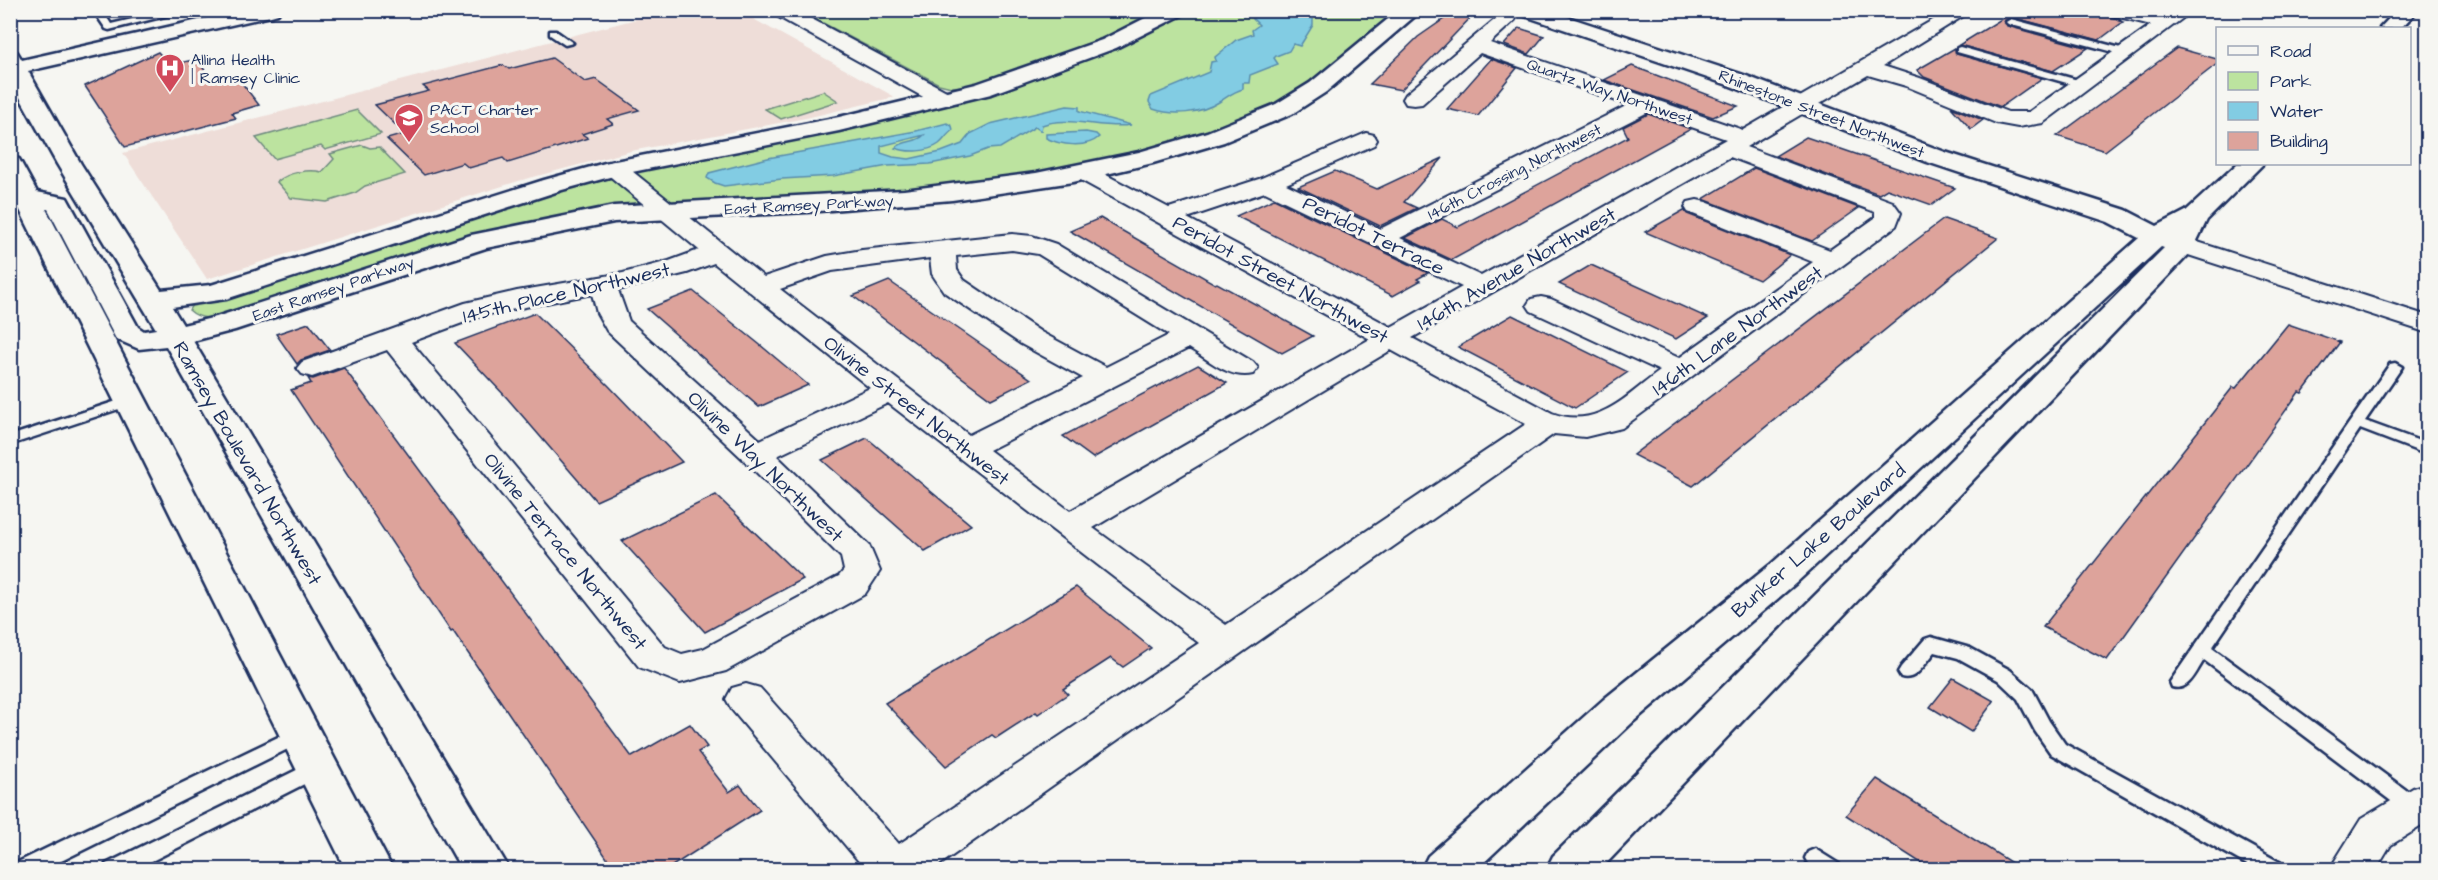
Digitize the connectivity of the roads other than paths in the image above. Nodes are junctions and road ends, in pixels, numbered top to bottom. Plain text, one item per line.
1 (98, 10) edge
2 (185, 10) edge
3 (271, 10) edge
4 (780, 10) edge
5 (1177, 10) edge
6 (1413, 10) edge
7 (1964, 10) edge
8 (2114, 10) edge
9 (2409, 10) edge
10 (1516, 15) edge
11 (2011, 22) dead end
12 (2391, 27) edge
13 (553, 33) dead end
14 (568, 43) dead end
15 (1476, 45) junction
16 (1960, 50) dead end
17 (2125, 52) junction
18 (12, 65) edge
19 (1865, 67) junction
20 (2081, 84) junction
21 (944, 99) junction
22 (1414, 99) dead end
23 (1647, 104) junction
24 (1800, 105) junction
25 (1366, 140) dead end
26 (1736, 143) junction
27 (10, 164) edge
28 (2250, 165) edge
29 (614, 168) junction
30 (1085, 173) junction
31 (1267, 184) junction
32 (28, 198) junction
33 (1696, 207) dead end
34 (667, 212) junction
35 (1889, 213) joint
36 (1167, 217) junction
37 (2180, 231) junction
38 (1381, 238) junction
39 (944, 251) junction
40 (718, 252) junction
41 (1833, 261) junction
42 (603, 284) junction
43 (761, 287) junction
44 (1482, 287) junction
45 (151, 299) junction
46 (1541, 305) dead end
47 (2427, 309) edge
48 (2427, 325) edge
49 (176, 336) junction
50 (1190, 336) junction
51 (393, 339) junction
52 (1390, 339) junction
53 (2395, 367) dead end
54 (312, 368) dead end
55 (1243, 368) dead end
56 (1681, 370) junction
57 (1107, 379) junction
58 (890, 390) junction
59 (132, 400) junction
60 (2357, 423) junction
61 (1562, 426) junction
62 (10, 441) edge
63 (967, 449) junction
64 (2427, 450) edge
65 (756, 454) junction
66 (1068, 527) junction
67 (777, 627) joint
68 (1226, 644) junction
69 (2201, 649) junction
70 (1907, 672) dead end
71 (2179, 682) dead end
72 (746, 699) dead end
73 (301, 734) junction
74 (317, 768) junction
75 (2421, 803) edge
76 (21, 870) edge
77 (113, 870) edge
78 (370, 870) edge
79 (487, 870) edge
80 (895, 870) edge
81 (1444, 870) edge
82 (1569, 870) edge
83 (2276, 870) edge
84 (2351, 870) edge

1 - 2 lane
3 - 18 street
4 - 21 street
5 - 21 street, East Ramsey Parkway
6 - 30 street, East Ramsey Parkway
7 - 19 street, 146th Avenue Northwest
8 - 17 street
9 - 12 street
10 - 15 street
10 - 24 street, Rhinestone Street Northwest
11 - 17 lane
13 - 14 lane
15 - 22 street
15 - 23 street, Quartz Way Northwest
16 - 20 lane
17 - 20 street
18 - 45 street, Ramsey Boulevard Northwest
19 - 20 street
19 - 24 street, 146th Avenue Northwest
21 - 29 street, East Ramsey Parkway
23 - 26 street, Quartz Way Northwest
23 - 38 street, 146th Crossing Northwest
24 - 26 street, 146th Avenue Northwest
24 - 37 street, Rhinestone Street Northwest
25 - 31 street
26 - 35 street, Quartz Way Northwest
26 - 44 street, 146th Avenue Northwest
27 - 32 street
28 - 37 street, Bunker Lake Boulevard
29 - 34 street, Olivine Street Northwest
29 - 45 street, East Ramsey Parkway
30 - 34 street, East Ramsey Parkway
30 - 36 street, Peridot Street Northwest
31 - 36 street
31 - 38 street, Peridot Terrace
32 - 49 street, East Ramsey Parkway
32 - 59 street
33 - 41 street
34 - 40 street, Olivine Street Northwest
34 - 49 street, East Ramsey Parkway
35 - 41 street, 146th Lane Northwest
36 - 52 street, Peridot Street Northwest
37 - 47 street, Rhinestone Street Northwest
37 - 48 street, Rhinestone Street Northwest
37 - 81 street, Bunker Lake Boulevard
37 - 82 street, Bunker Lake Boulevard
38 - 44 street, Peridot Terrace
39 - 43 street
39 - 50 street
39 - 57 street
40 - 42 street, 145th Place Northwest
40 - 43 street, Olivine Street Northwest
41 - 56 street, 146th Lane Northwest
42 - 51 street, 145th Place Northwest
42 - 65 street, Olivine Way Northwest
43 - 58 street, Olivine Street Northwest
44 - 52 street, 146th Avenue Northwest
45 - 49 street, Ramsey Boulevard Northwest
46 - 56 street
49 - 79 street, Ramsey Boulevard Northwest
50 - 55 street
50 - 57 street
51 - 54 street, 145th Place Northwest
51 - 67 street, Olivine Terrace Northwest
52 - 61 street, Peridot Street Northwest
52 - 66 street, 146th Avenue Northwest
53 - 60 lane
56 - 61 street, 146th Lane Northwest
57 - 63 street
58 - 63 street, Olivine Street Northwest
58 - 65 street
59 - 62 lane
59 - 73 street
60 - 64 lane
60 - 69 lane
61 - 68 street
63 - 66 street, Olivine Street Northwest
65 - 67 street, Olivine Way Northwest
66 - 68 street, Olivine Street Northwest
68 - 80 street
69 - 71 lane
69 - 75 lane
70 - 83 lane
72 - 80 street
73 - 74 street
73 - 76 lane
74 - 77 lane
74 - 78 street
75 - 84 street

